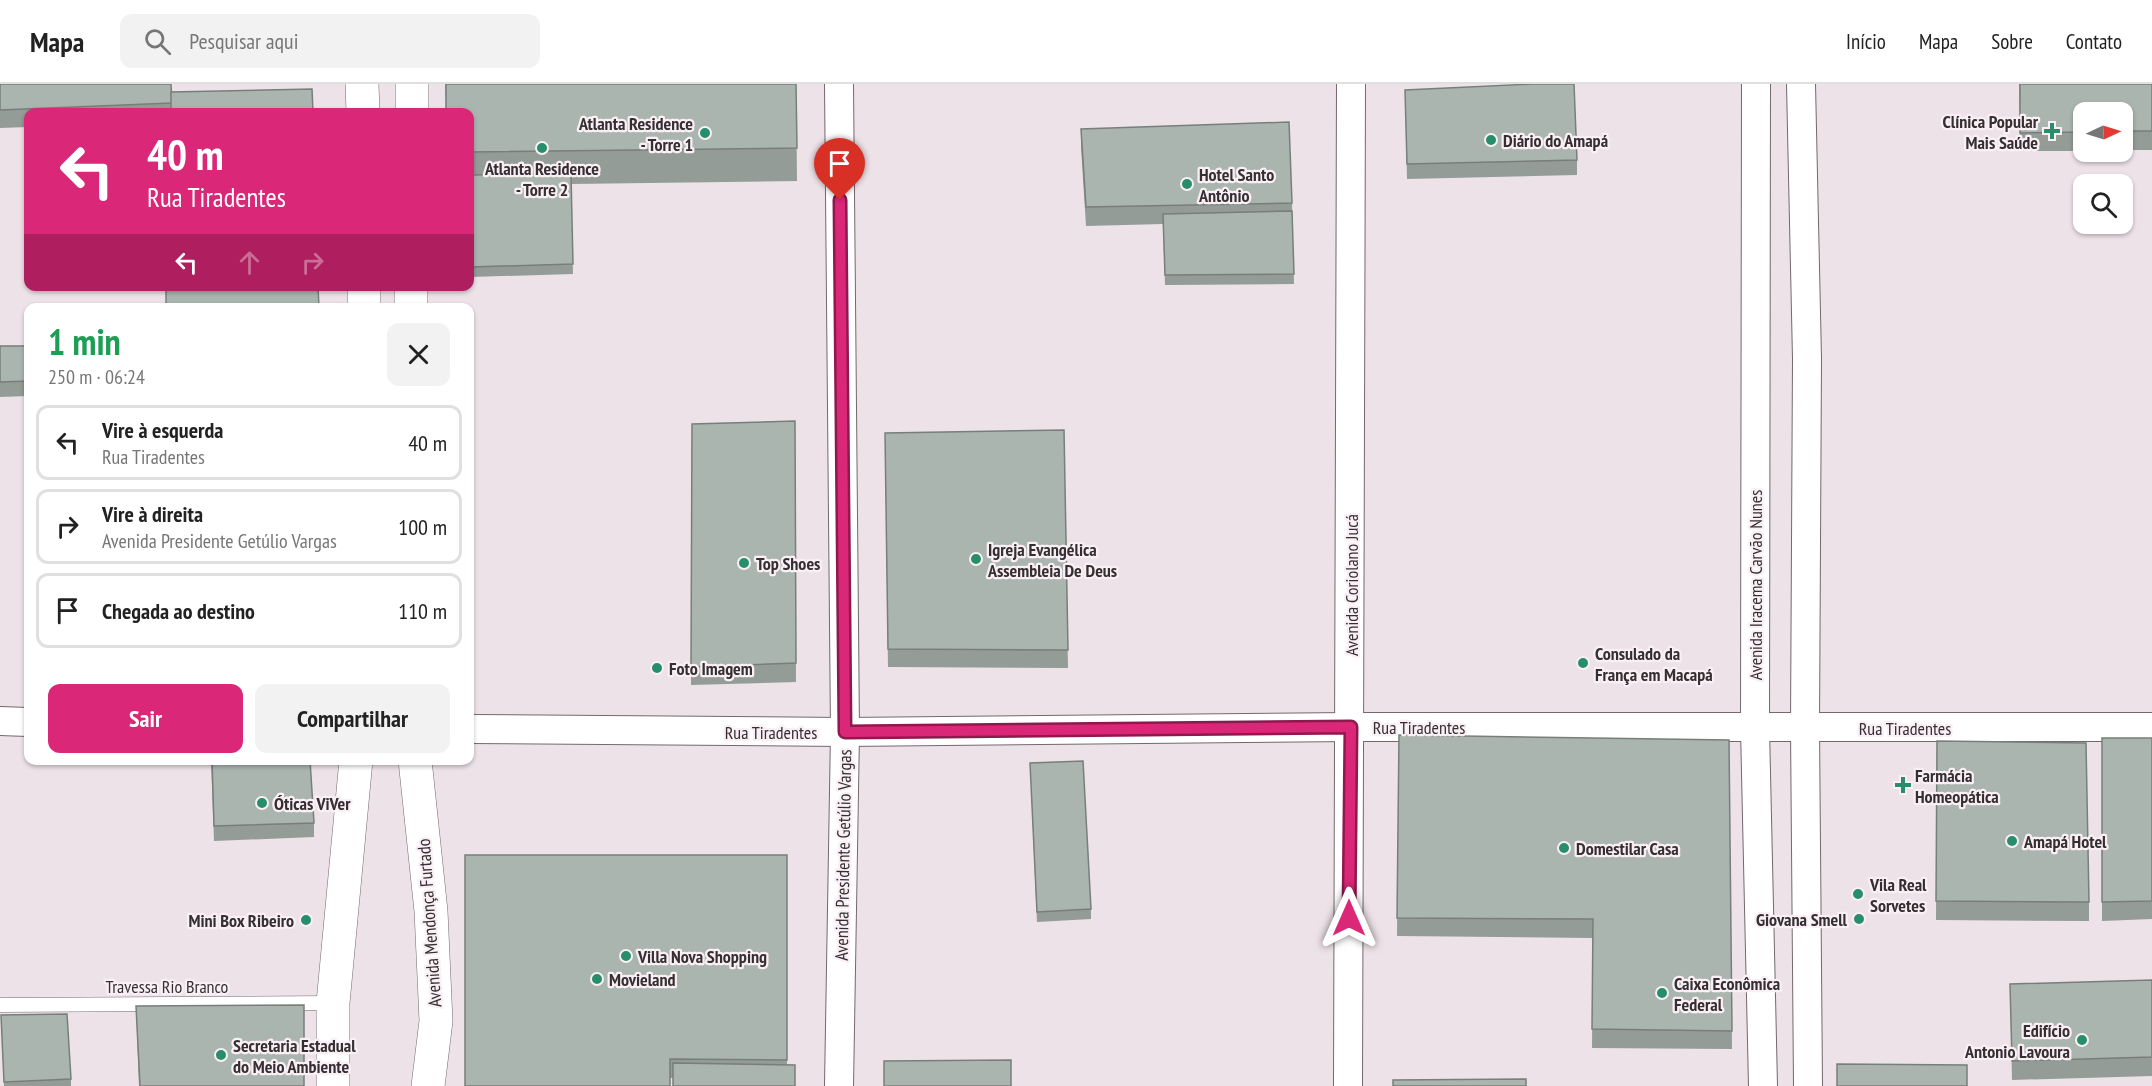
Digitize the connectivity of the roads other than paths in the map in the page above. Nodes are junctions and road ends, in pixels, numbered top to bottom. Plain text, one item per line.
1 (362, 84) edge
2 (412, 84) edge
3 (839, 84) edge
4 (1351, 84) edge
5 (1756, 84) edge
6 (1801, 84) edge
7 (363, 108) edge
8 (412, 108) edge
9 (0, 721) edge
10 (24, 722) edge
11 (1351, 727) junction
12 (2152, 727) edge
13 (1755, 728) junction
14 (1805, 728) junction
15 (474, 729) edge
16 (845, 732) junction
17 (355, 765) edge
18 (416, 765) edge
19 (333, 1003) junction
20 (0, 1005) edge
21 (333, 1086) edge
22 (428, 1086) edge
23 (839, 1086) edge
24 (1348, 1086) edge
25 (1763, 1086) edge
26 (1808, 1086) edge

1 - 7 street
2 - 8 street
3 - 16 street, Avenida Presidente Getúlio Vargas
4 - 11 street, Avenida Coriolano Jucá
5 - 13 street, Avenida Iracema Carvão Nunes
6 - 14 street
9 - 10 street
11 - 13 street, Rua Tiradentes
11 - 16 street, Rua Tiradentes
11 - 24 street, Avenida Coriolano Jucá
12 - 14 street, Rua Tiradentes
13 - 14 street, Rua Tiradentes
13 - 25 street, Avenida Iracema Carvão Nunes
14 - 26 street
15 - 16 street, Rua Tiradentes
16 - 23 street, Avenida Presidente Getúlio Vargas
17 - 19 street
18 - 22 street, Avenida Mendonça Furtado
19 - 20 lane, Travessa Rio Branco
19 - 21 street

